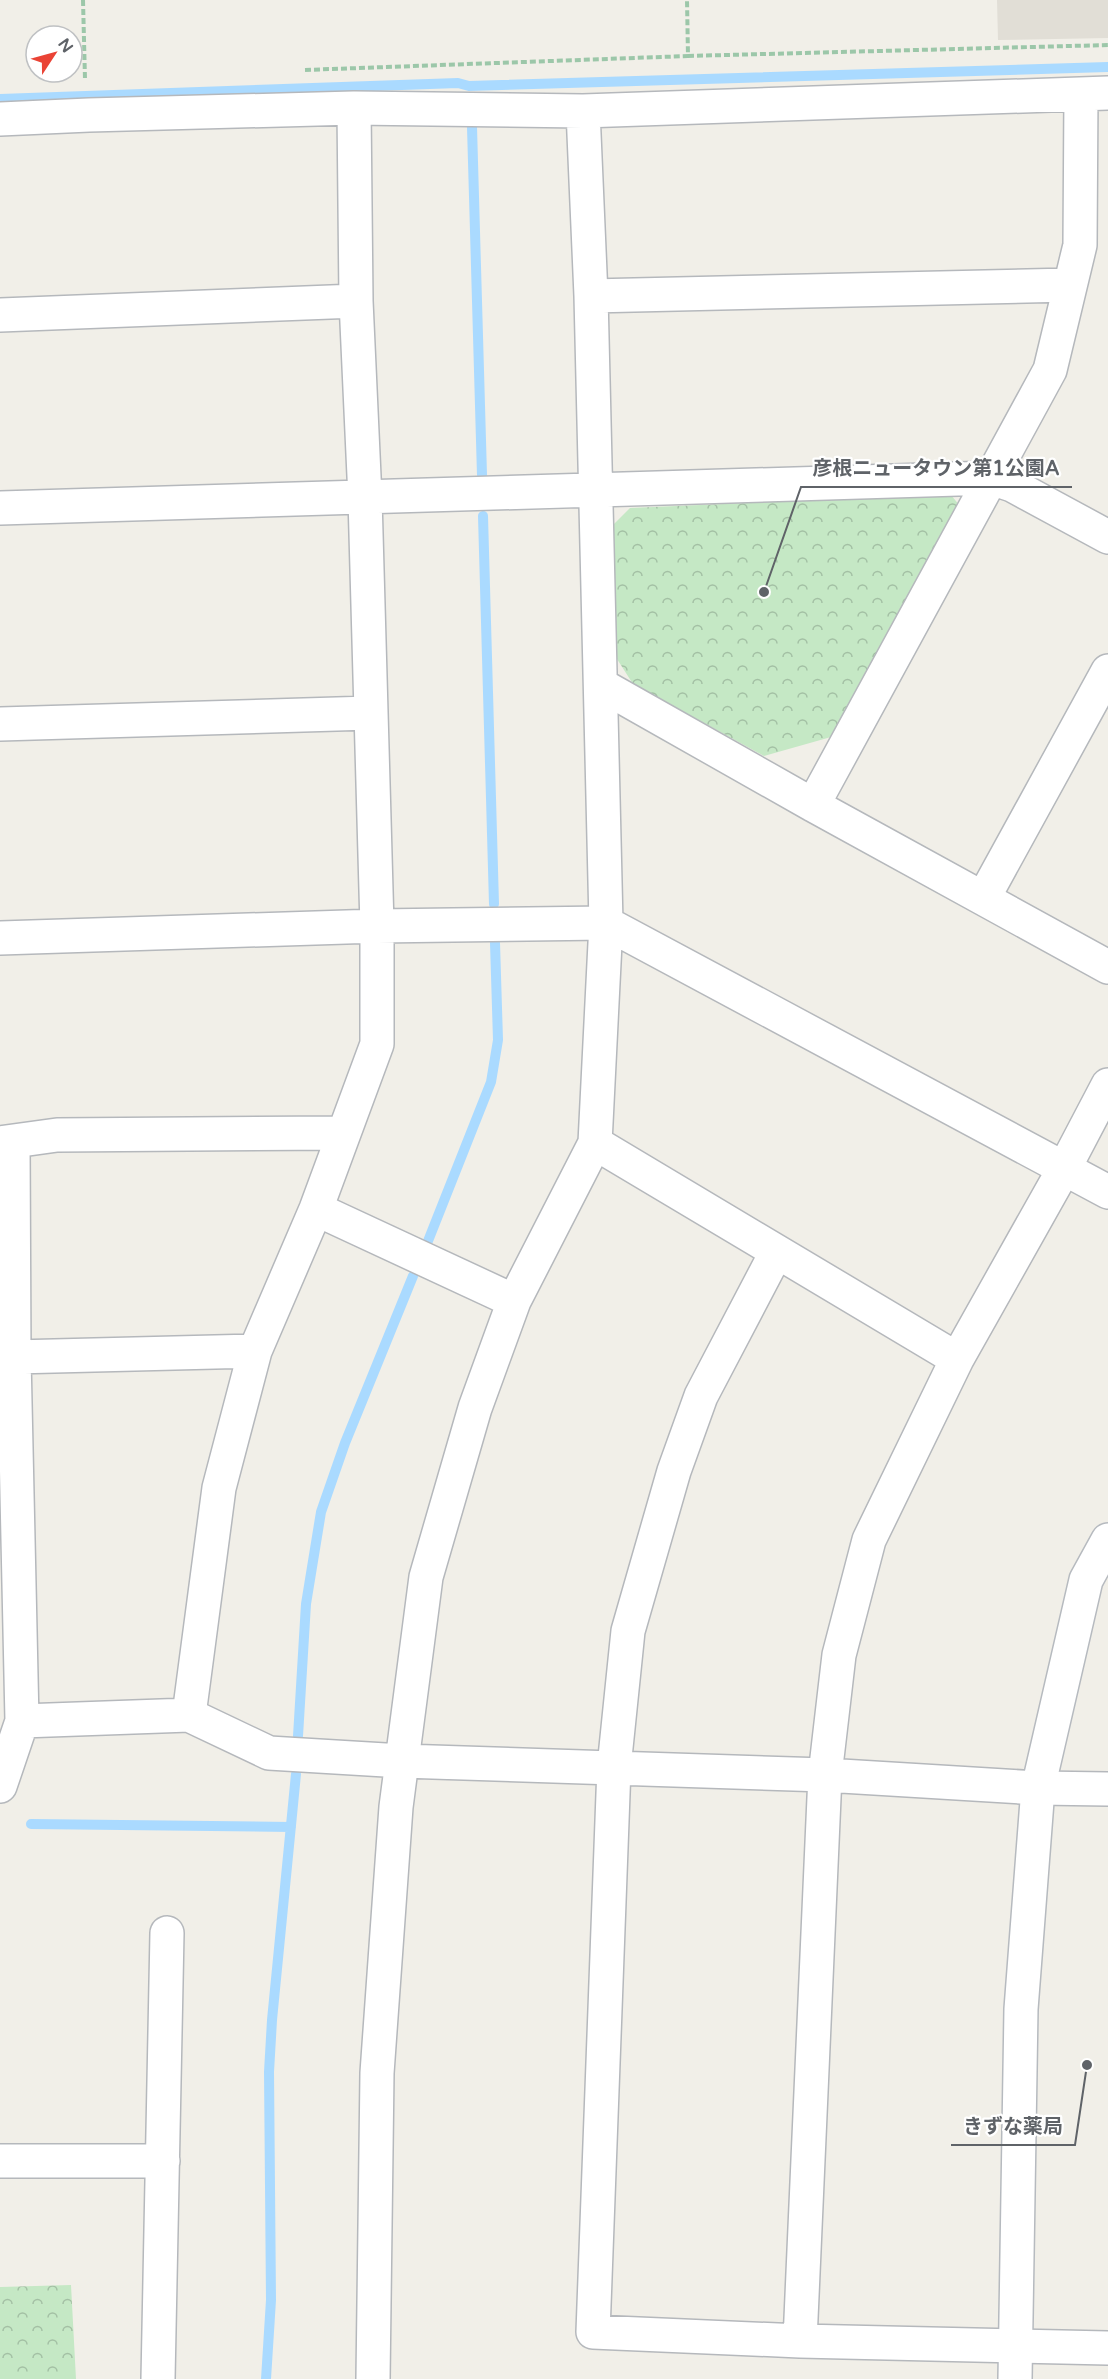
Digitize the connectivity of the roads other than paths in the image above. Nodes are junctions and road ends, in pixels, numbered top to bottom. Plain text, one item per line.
1 (1094, 93) edge
2 (354, 108) junction
3 (583, 111) junction
4 (0, 119) edge
5 (1070, 285) junction
6 (591, 296) junction
7 (356, 301) junction
8 (0, 315) edge
9 (991, 478) junction
10 (595, 492) junction
11 (365, 498) junction
12 (0, 508) edge
13 (1108, 537) edge
14 (1108, 672) edge
15 (601, 685) junction
16 (370, 714) junction
17 (0, 724) edge
18 (813, 805) junction
19 (984, 897) junction
20 (606, 923) junction
21 (377, 926) junction
22 (0, 938) edge
23 (1108, 967) edge
24 (1108, 1085) edge
25 (343, 1133) junction
26 (7, 1143) edge
27 (595, 1143) junction
28 (1065, 1167) junction
29 (1108, 1192) edge
30 (316, 1209) junction
31 (776, 1253) junction
32 (514, 1301) junction
33 (255, 1351) junction
34 (14, 1357) junction
35 (957, 1359) junction
36 (1108, 1540) edge
37 (189, 1715) junction
38 (22, 1721) junction
39 (402, 1761) junction
40 (614, 1767) junction
41 (825, 1774) junction
42 (0, 1786) edge
43 (1038, 1788) junction
44 (1108, 1789) edge
45 (167, 1933) dead end
46 (0, 2161) edge
47 (164, 2161) junction
48 (800, 2341) junction
49 (1017, 2345) junction
50 (1108, 2348) edge
51 (158, 2379) edge
52 (373, 2379) edge
53 (1015, 2379) edge

1 - 3 street
1 - 5 street
2 - 3 street
2 - 4 street
2 - 7 street
3 - 6 street
5 - 6 street
5 - 9 street
6 - 10 street
7 - 8 street
7 - 11 street
9 - 10 street
9 - 13 street
9 - 18 street
10 - 11 street
10 - 15 street
11 - 12 street
11 - 16 street
14 - 19 street
15 - 18 street
15 - 20 street
16 - 17 street
16 - 21 street
18 - 19 street
19 - 23 street
20 - 21 street
20 - 27 street
20 - 28 street
21 - 22 street
21 - 25 street
24 - 28 street
25 - 26 street
25 - 30 street
26 - 34 street
27 - 31 street
27 - 32 street
28 - 29 street
28 - 35 street
30 - 32 street
30 - 33 street
31 - 35 street
31 - 40 street
32 - 39 street
33 - 34 street
33 - 37 street
34 - 38 street
35 - 41 street
36 - 43 street
37 - 38 street
37 - 39 street
38 - 42 street
39 - 40 street
39 - 52 street
40 - 41 street
40 - 48 street
41 - 43 street
41 - 48 street
43 - 44 street
43 - 49 street
45 - 47 street
46 - 47 street
47 - 51 street
48 - 49 street
49 - 50 street
49 - 53 street

